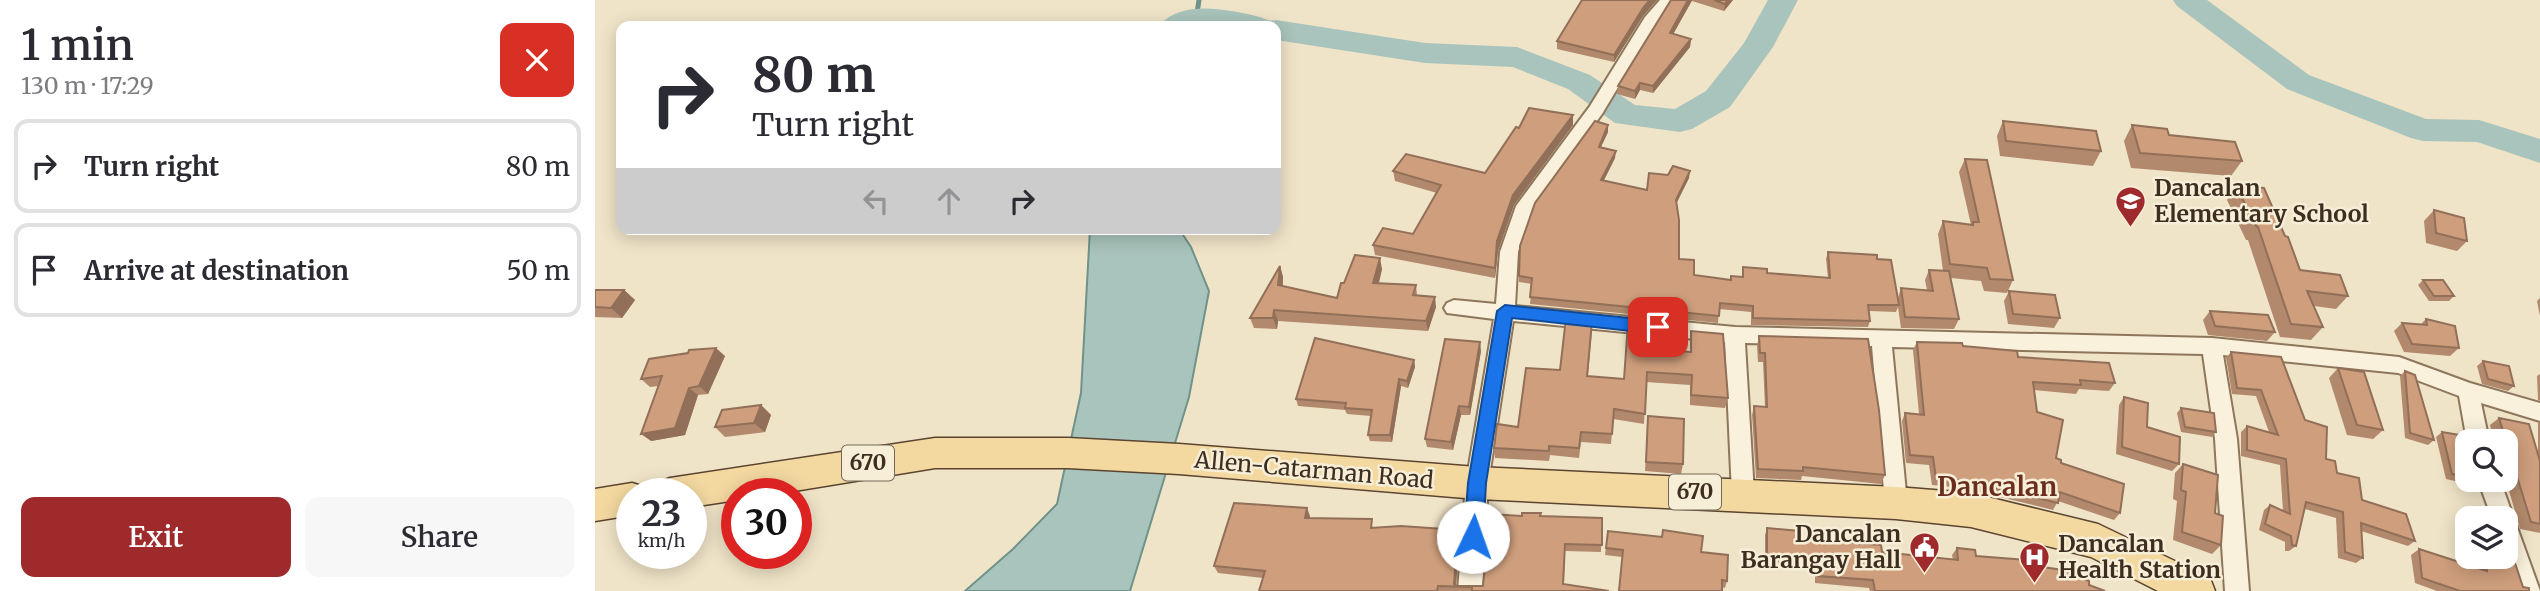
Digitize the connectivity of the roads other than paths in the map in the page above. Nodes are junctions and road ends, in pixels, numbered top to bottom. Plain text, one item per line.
1 (1668, 0) edge
2 (1454, 308) dead end
3 (1505, 311) junction
4 (1735, 335) junction
5 (1881, 339) junction
6 (2212, 346) junction
7 (2468, 391) junction
8 (2540, 412) edge
9 (2476, 429) edge
10 (1477, 483) junction
11 (707, 488) edge
12 (1743, 494) junction
13 (616, 502) edge
14 (1896, 503) junction
15 (595, 505) edge
16 (2518, 560) edge
17 (1470, 591) edge
18 (2196, 591) edge
19 (2237, 591) edge
20 (2529, 591) edge

1 - 3 street
2 - 3 street
3 - 4 street
3 - 10 street
4 - 5 street
4 - 12 street
5 - 6 street
5 - 14 street
6 - 7 street
6 - 19 street
7 - 8 street
7 - 9 street
10 - 11 main road, Allen-Catarman Road / 670
10 - 12 main road, Allen-Catarman Road / 670
10 - 17 street
12 - 14 main road, Allen-Catarman Road / 670
13 - 15 main road
14 - 18 main road, Allen-Catarman Road / 670
16 - 20 street

